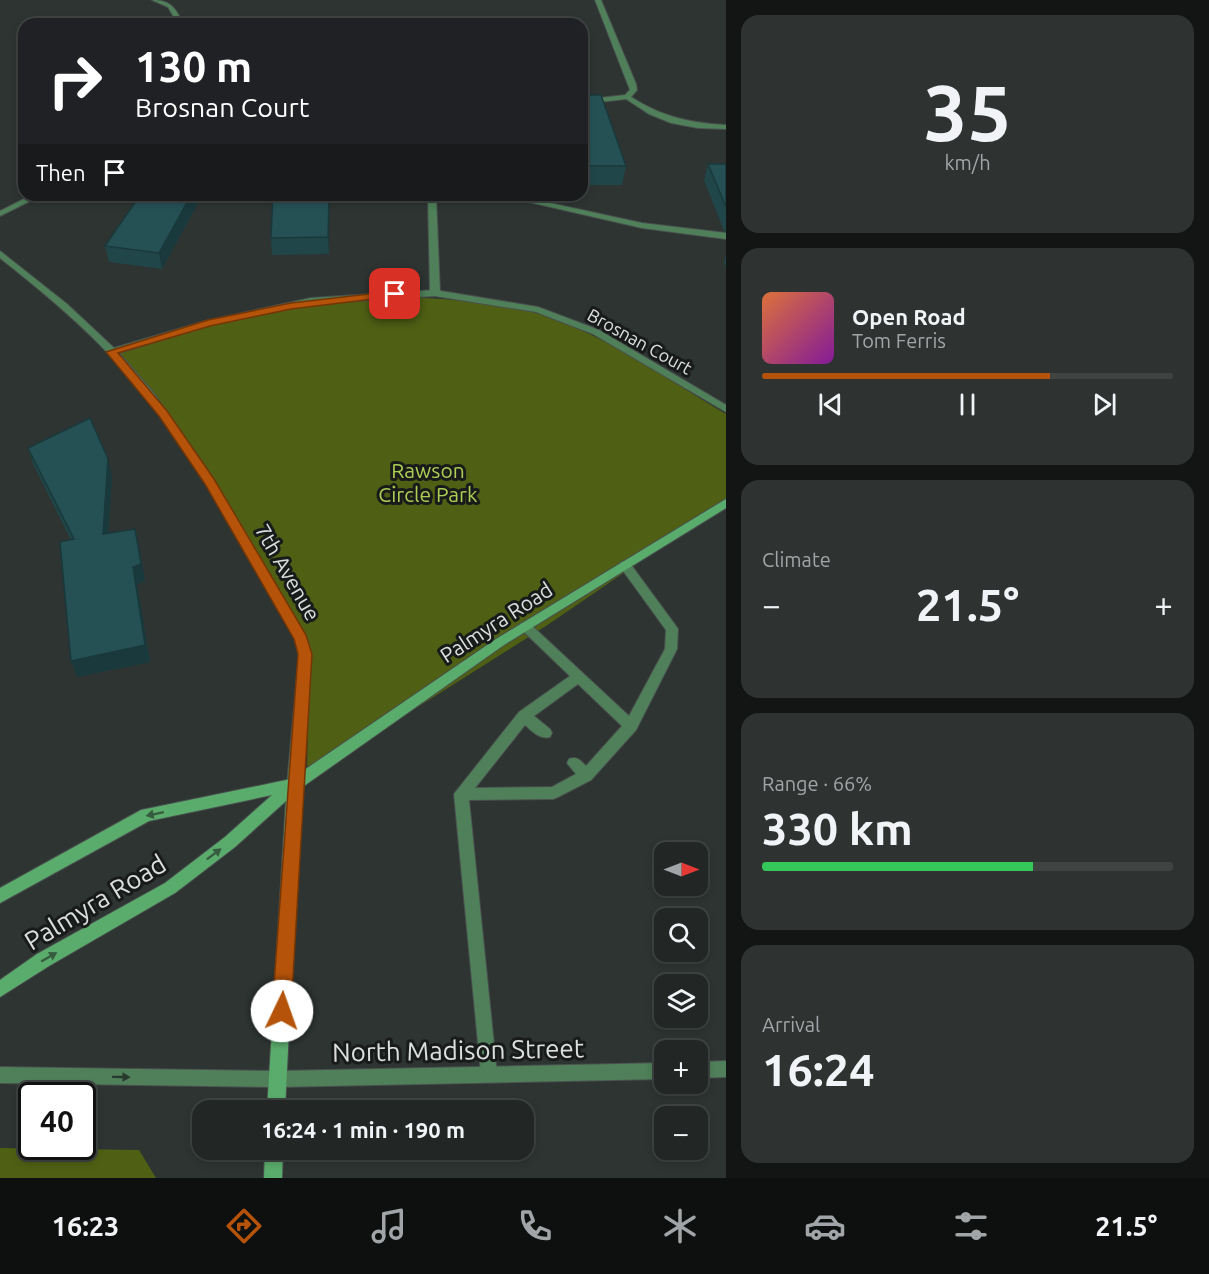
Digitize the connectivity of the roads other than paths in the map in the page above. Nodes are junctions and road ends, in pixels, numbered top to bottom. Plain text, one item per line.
1 (155, 0) edge
2 (598, 0) edge
3 (177, 18) edge
4 (627, 97) junction
5 (588, 101) edge
6 (726, 127) edge
7 (26, 201) edge
8 (432, 201) edge
9 (530, 201) edge
10 (0, 214) edge
11 (726, 236) edge
12 (0, 254) edge
13 (435, 293) junction
14 (111, 352) junction
15 (726, 409) edge
16 (726, 502) edge
17 (625, 565) junction
18 (525, 626) junction
19 (578, 678) junction
20 (524, 716) junction
21 (631, 726) junction
22 (545, 733) dead end
23 (574, 763) dead end
24 (586, 776) junction
25 (294, 785) junction
26 (461, 795) junction
27 (0, 896) edge
28 (0, 989) edge
29 (726, 1069) edge
30 (708, 1070) edge
31 (654, 1071) edge
32 (489, 1074) junction
33 (0, 1075) edge
34 (278, 1079) junction
35 (277, 1100) edge
36 (274, 1160) edge
37 (273, 1178) edge

1 - 3 street
2 - 4 street
4 - 5 street
4 - 6 street
7 - 10 street
8 - 13 street
9 - 11 street
12 - 14 street, 7th Avenue
13 - 14 street, Brosnan Court
13 - 15 street, Brosnan Court
14 - 25 street, 7th Avenue
16 - 17 main road, Palmyra Road
17 - 18 main road, Palmyra Road
17 - 21 street
18 - 19 street
18 - 25 main road, Palmyra Road
19 - 20 street
19 - 21 street
20 - 22 street
20 - 26 street
21 - 24 street
23 - 24 street
24 - 26 street
25 -> 27 main road, Palmyra Road
28 -> 25 main road, Palmyra Road
25 - 34 main road, 7th Avenue
26 - 32 street
29 - 30 street
31 - 32 street, North Madison Street
32 - 34 street, North Madison Street
33 -> 34 street, North Madison Street
34 - 35 main road, 7th Avenue
36 - 37 main road

